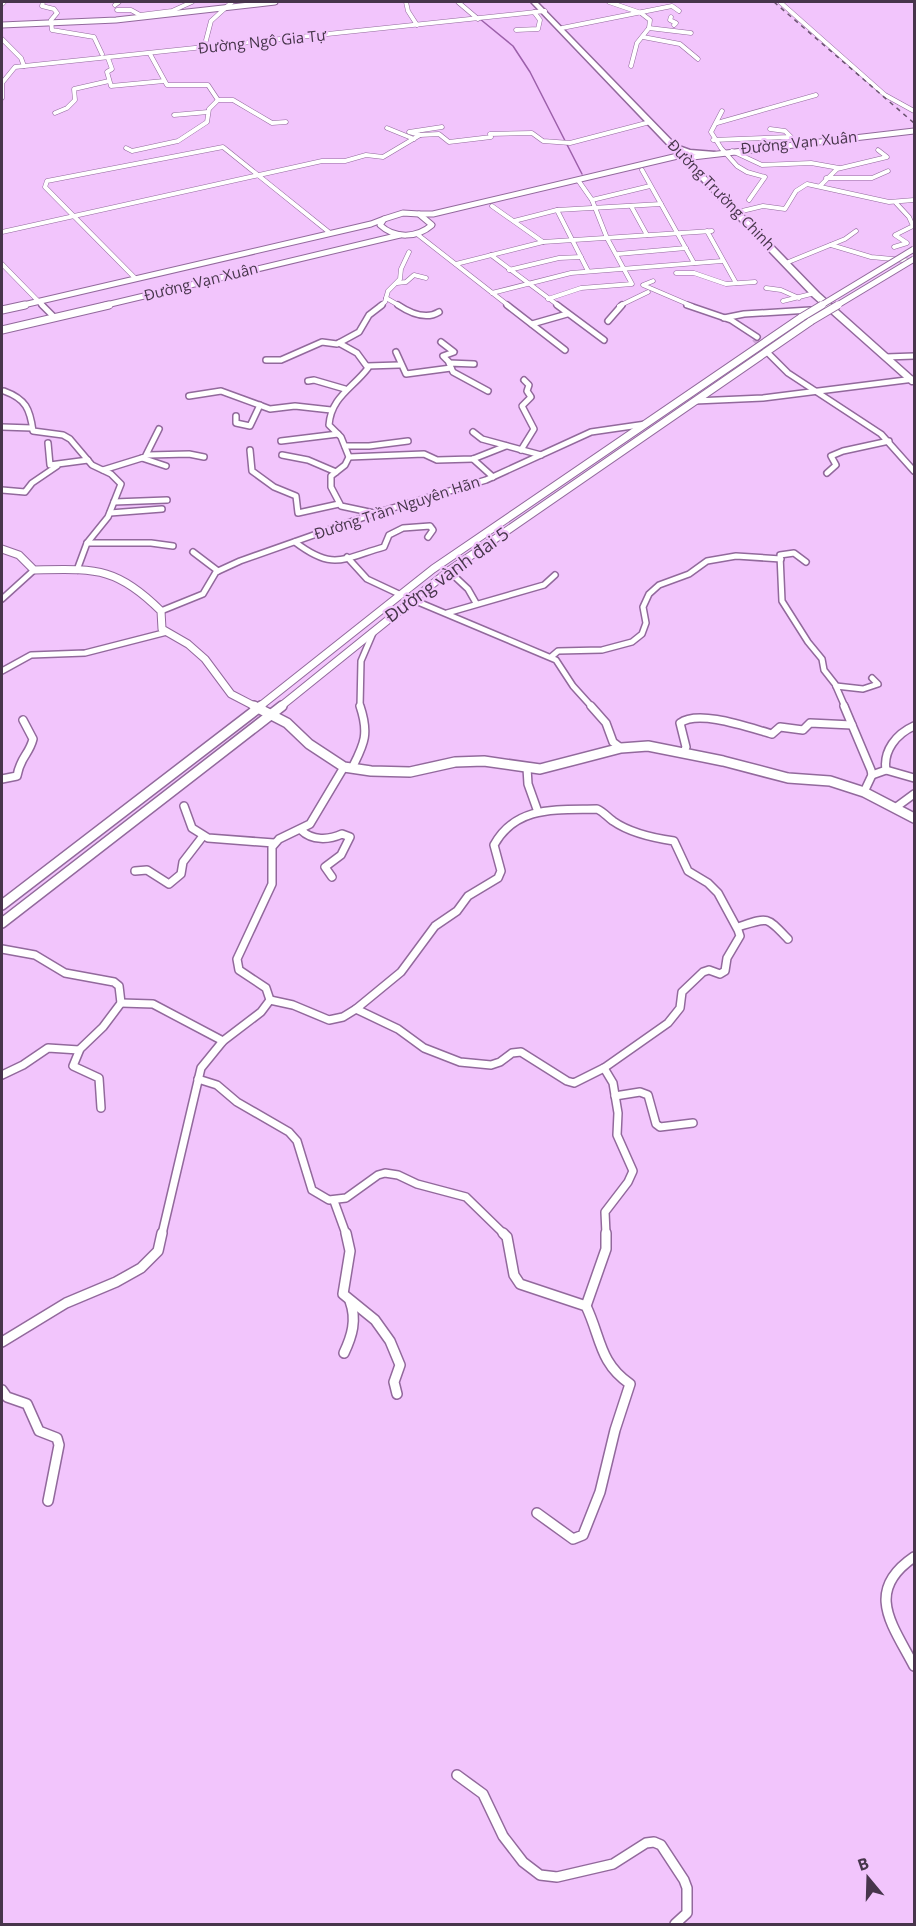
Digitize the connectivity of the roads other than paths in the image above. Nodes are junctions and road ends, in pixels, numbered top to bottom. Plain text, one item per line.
1 (43, 2) edge
2 (192, 2) edge
3 (232, 2) edge
4 (275, 2) edge
5 (406, 2) edge
6 (458, 2) edge
7 (534, 2) edge
8 (609, 2) edge
9 (780, 2) edge
10 (228, 7) junction
11 (117, 10) dead end
12 (545, 11) junction
13 (679, 11) dead end
14 (534, 12) junction
15 (170, 13) junction
16 (641, 13) junction
17 (138, 16) junction
18 (671, 17) dead end
19 (478, 19) junction
20 (52, 23) junction
21 (2, 25) edge
22 (417, 26) junction
23 (671, 27) junction
24 (561, 28) junction
25 (649, 28) junction
26 (516, 30) dead end
27 (691, 33) dead end
28 (642, 38) junction
29 (2, 39) edge
30 (204, 48) junction
31 (102, 54) dead end
32 (150, 54) junction
33 (108, 58) junction
34 (698, 59) dead end
35 (24, 66) junction
36 (631, 66) dead end
37 (109, 81) junction
38 (164, 81) junction
39 (816, 95) dead end
40 (2, 98) edge
41 (218, 100) junction
42 (722, 111) dead end
43 (915, 111) edge
44 (208, 112) junction
45 (55, 113) dead end
46 (174, 116) dead end
47 (286, 122) dead end
48 (650, 122) junction
49 (717, 123) junction
50 (442, 127) dead end
51 (387, 128) dead end
52 (770, 129) dead end
53 (915, 131) edge
54 (420, 135) junction
55 (414, 139) junction
56 (713, 140) junction
57 (669, 142) junction
58 (126, 148) dead end
59 (878, 150) dead end
60 (723, 151) junction
61 (731, 151) junction
62 (713, 153) junction
63 (684, 157) junction
64 (755, 162) junction
65 (737, 165) junction
66 (839, 168) junction
67 (642, 170) junction
68 (696, 170) junction
69 (888, 171) dead end
70 (261, 176) junction
71 (826, 178) junction
72 (580, 182) junction
73 (650, 186) junction
74 (820, 186) junction
75 (592, 200) junction
76 (749, 200) dead end
77 (915, 200) edge
78 (896, 203) junction
79 (661, 204) junction
80 (492, 206) junction
81 (631, 206) junction
82 (595, 208) junction
83 (557, 210) junction
84 (738, 212) junction
85 (419, 214) junction
86 (76, 216) junction
87 (912, 216) edge
88 (384, 219) junction
89 (514, 221) junction
90 (431, 222) junction
91 (856, 231) dead end
92 (2, 232) edge
93 (330, 233) junction
94 (677, 233) junction
95 (417, 234) junction
96 (400, 235) junction
97 (646, 235) junction
98 (607, 238) junction
99 (574, 240) junction
100 (543, 242) junction
101 (831, 245) junction
102 (894, 247) dead end
103 (686, 248) junction
104 (915, 249) edge
105 (409, 252) dead end
106 (618, 254) junction
107 (491, 255) junction
108 (581, 257) junction
109 (915, 260) edge
110 (722, 261) junction
111 (694, 263) junction
112 (786, 263) junction
113 (2, 264) edge
114 (456, 264) junction
115 (624, 269) junction
116 (509, 270) junction
117 (588, 271) junction
118 (676, 273) dead end
119 (135, 278) junction
120 (426, 278) dead end
121 (653, 281) dead end
122 (755, 282) dead end
123 (397, 283) junction
124 (736, 283) junction
125 (527, 284) junction
126 (766, 288) dead end
127 (640, 290) dead end
128 (648, 292) junction
129 (492, 293) junction
130 (815, 293) junction
131 (386, 298) junction
132 (799, 298) junction
133 (548, 299) junction
134 (38, 302) junction
135 (783, 302) dead end
136 (2, 310) edge
137 (810, 310) dead end
138 (439, 312) dead end
139 (567, 314) junction
140 (54, 317) junction
141 (724, 318) junction
142 (608, 321) dead end
143 (532, 324) junction
144 (2, 330) edge
145 (604, 340) dead end
146 (441, 342) dead end
147 (339, 343) junction
148 (565, 350) dead end
149 (396, 352) dead end
150 (770, 353) tunnel mouth
151 (915, 356) edge
152 (886, 357) junction
153 (266, 360) dead end
154 (474, 363) dead end
155 (399, 365) junction
156 (450, 365) junction
157 (367, 366) junction
158 (524, 380) dead end
159 (913, 380) edge
160 (308, 381) dead end
161 (345, 389) junction
162 (4, 391) dead end
163 (488, 391) dead end
164 (819, 391) junction
165 (189, 396) dead end
166 (695, 401) junction
167 (260, 405) junction
168 (331, 410) junction
169 (236, 416) dead end
170 (646, 424) junction
171 (2, 427) edge
172 (32, 428) junction
173 (159, 429) dead end
174 (473, 432) dead end
175 (338, 434) junction
176 (281, 441) dead end
177 (408, 441) dead end
178 (888, 441) junction
179 (48, 443) dead end
180 (345, 446) junction
181 (506, 446) junction
182 (250, 450) dead end
183 (521, 450) junction
184 (282, 455) dead end
185 (542, 455) junction
186 (145, 456) junction
187 (204, 457) dead end
188 (349, 457) junction
189 (473, 459) junction
190 (88, 460) junction
191 (915, 465) edge
192 (57, 466) junction
193 (166, 466) dead end
194 (103, 470) junction
195 (915, 471) edge
196 (336, 472) junction
197 (827, 472) dead end
198 (493, 477) junction
199 (2, 490) edge
200 (167, 500) dead end
201 (114, 502) junction
202 (339, 504) junction
203 (162, 509) dead end
204 (110, 513) junction
205 (376, 513) junction
206 (428, 537) dead end
207 (295, 542) junction
208 (87, 543) junction
209 (173, 546) dead end
210 (2, 549) edge
211 (193, 552) dead end
212 (347, 557) junction
213 (781, 559) junction
214 (806, 562) dead end
215 (34, 570) junction
216 (77, 570) junction
217 (218, 571) junction
218 (452, 574) dead end
219 (555, 575) dead end
220 (399, 594) junction
221 (2, 599) edge
222 (411, 600) junction
223 (476, 603) junction
224 (160, 611) junction
225 (447, 614) junction
226 (375, 628) junction
227 (167, 632) junction
228 (551, 657) junction
229 (2, 671) edge
230 (872, 678) dead end
231 (836, 686) junction
232 (257, 709) junction
233 (270, 715) junction
234 (23, 720) dead end
235 (852, 725) junction
236 (915, 726) edge
237 (621, 748) junction
238 (684, 752) junction
239 (348, 768) junction
240 (527, 768) junction
241 (886, 770) junction
242 (872, 775) junction
243 (915, 778) edge
244 (2, 779) edge
245 (864, 792) junction
246 (915, 794) edge
247 (184, 806) dead end
248 (895, 808) junction
249 (538, 813) junction
250 (915, 818) edge
251 (301, 830) junction
252 (203, 836) junction
253 (274, 843) junction
254 (135, 872) dead end
255 (332, 877) dead end
256 (2, 905) edge
257 (2, 923) edge
258 (738, 927) junction
259 (788, 939) dead end
260 (2, 949) edge
261 (270, 1000) junction
262 (121, 1003) junction
263 (356, 1009) junction
264 (223, 1041) junction
265 (79, 1050) junction
266 (604, 1068) junction
267 (2, 1075) edge
268 (198, 1079) junction
269 (615, 1096) junction
270 (101, 1108) dead end
271 (693, 1123) dead end
272 (334, 1201) junction
273 (350, 1301) junction
274 (586, 1306) junction
275 (2, 1342) edge
276 (344, 1353) dead end
277 (2, 1390) edge
278 (397, 1394) dead end
279 (48, 1501) dead end
280 (537, 1513) dead end
281 (915, 1557) edge
282 (915, 1666) edge
283 (457, 1775) dead end
284 (675, 1924) edge

1 - 20 street
2 - 15 street
3 - 10 street
4 - 10 street
5 - 22 street
6 - 19 street
7 - 12 highway, Đường Trường Chinh
8 - 16 street
9 - 43 street
10 - 15 street
10 - 30 street
11 - 17 street
12 - 14 street, Đường Ngô Gia Tự
12 - 24 highway, Đường Trường Chinh
13 - 16 street
14 - 19 street, Đường Ngô Gia Tự
14 - 26 street
15 - 17 street
16 - 24 street
16 - 25 street
17 - 20 street
18 - 23 street
19 - 22 street, Đường Ngô Gia Tự
20 - 21 street
20 - 31 street
22 - 30 street, Đường Ngô Gia Tự
23 - 25 street
23 - 27 street
24 - 48 highway, Đường Trường Chinh
25 - 28 street
28 - 34 street
28 - 36 street
29 - 35 street
30 - 32 street, Đường Ngô Gia Tự
32 - 33 street, Đường Ngô Gia Tự
32 - 38 street
33 - 35 street, Đường Ngô Gia Tự
33 - 37 street
35 - 40 street
37 - 38 street
37 - 45 street
38 - 41 street
39 - 49 street
41 - 44 street
41 - 47 street
42 - 49 street
44 - 46 street
44 - 58 street
48 - 54 street
48 - 57 highway, Đường Trường Chinh
49 - 56 street
50 - 54 street
51 - 55 street
52 - 56 street
53 - 61 street, Đường Vạn Xuân
54 - 55 street
55 - 70 street
56 - 60 street
57 - 62 highway
57 - 63 highway, Đường Trường Chinh
59 - 66 street
60 - 61 street, Đường Vạn Xuân
60 - 62 street, Đường Vạn Xuân
60 - 65 street
61 - 64 street
62 - 63 street, Đường Vạn Xuân
62 - 68 highway
63 - 67 street, Đường Vạn Xuân
63 - 68 highway, Đường Trường Chinh
63 - 72 street, Đường Vạn Xuân
64 - 65 street
64 - 66 street
65 - 76 street
66 - 71 street
67 - 72 street, Đường Vạn Xuân
67 - 73 street
68 - 84 highway, Đường Trường Chinh
69 - 71 street
70 - 86 street
70 - 86 street
70 - 93 street
71 - 74 street
72 - 75 street
72 - 80 street, Đường Vạn Xuân
72 - 85 street, Đường Vạn Xuân
73 - 75 street
73 - 79 street
74 - 78 street
74 - 84 street
75 - 82 street
77 - 78 street
78 - 87 street
79 - 81 street
79 - 94 street
80 - 89 street
80 - 90 street, Đường Vạn Xuân
81 - 82 street
81 - 97 street
82 - 83 street
82 - 98 street
83 - 89 street
83 - 99 street
84 - 112 highway, Đường Trường Chinh
85 - 88 street, Đường Vạn Xuân
85 - 90 street
86 - 92 street
86 - 119 street
87 - 102 street
88 - 93 street, Đường Vạn Xuân
88 - 96 street
89 - 100 street
90 - 95 street
91 - 101 street
93 - 119 street, Đường Vạn Xuân
94 - 97 street
94 - 103 street
94 - 110 street
95 - 96 street, Đường Vạn Xuân
95 - 114 street
96 - 140 street, Đường Vạn Xuân
97 - 98 street
98 - 99 street
98 - 106 street
99 - 100 street
99 - 108 street
100 - 107 street
101 - 109 street
101 - 112 street
103 - 106 street
103 - 111 street
104 - 170 street, Đường vành đai 5, bridge
105 - 123 street
106 - 115 street
107 - 114 street
107 - 116 street
108 - 116 street
108 - 117 street
109 - 166 street, Đường vành đai 5, bridge
110 - 111 street
110 - 124 street
111 - 115 street
112 - 130 highway, Đường Trường Chinh
113 - 134 street
114 - 129 street
115 - 117 street
115 - 133 street
116 - 125 street
117 - 125 street
118 - 124 street
119 - 134 street, Đường Vạn Xuân
120 - 123 street
121 - 141 street
122 - 124 street
123 - 131 street
125 - 129 street
125 - 133 street
126 - 132 street
127 - 128 street
128 - 141 street
128 - 142 street
129 - 143 street
130 - 132 street
130 - 152 highway, Đường Trường Chinh
131 - 138 street
131 - 147 street
132 - 135 street
133 - 139 street
134 - 136 street, Đường Vạn Xuân
134 - 140 street
137 - 141 street
139 - 143 street
139 - 145 street
140 - 144 street, Đường Vạn Xuân
143 - 148 street
146 - 156 street
147 - 153 street
147 - 157 street
149 - 155 street
150 - 164 street
151 - 152 street
152 - 159 highway, Đường Trường Chinh
154 - 156 street
155 - 156 street
155 - 157 street
156 - 163 street
157 - 161 street
158 - 183 street
159 - 164 street
160 - 161 street
161 - 168 street
162 - 172 street
164 - 166 street
164 - 178 street
164 - 191 street
165 - 167 street
166 - 222 street, Đường vành đai 5
167 - 168 street
167 - 169 street
168 - 175 street
170 - 185 street, Đường Trần Nguyên Hãn
170 - 220 street, Đường vành đai 5
171 - 172 street
172 - 190 street
173 - 186 street
174 - 181 street
175 - 176 street
175 - 180 street
177 - 180 street
178 - 195 street
178 - 197 street
179 - 192 street
180 - 188 street
181 - 183 street
181 - 189 street
182 - 202 street
183 - 185 street
184 - 196 street
185 - 198 street, Đường Trần Nguyên Hãn
186 - 187 street
186 - 193 street
186 - 194 street
188 - 189 street
188 - 196 street
189 - 198 street
190 - 192 street
190 - 194 street
192 - 199 street
194 - 201 street
196 - 202 street
198 - 205 street, Đường Trần Nguyên Hãn
200 - 201 street
201 - 204 street
202 - 205 street
203 - 204 street
204 - 208 street
205 - 207 street, Đường Trần Nguyên Hãn
206 - 212 street
207 - 212 street
207 - 217 street, Đường Trần Nguyên Hãn
208 - 209 street
208 - 216 street
210 - 215 street
211 - 217 street
212 - 220 street
213 - 214 street
213 - 228 street
213 - 231 street
215 - 216 street
215 - 221 street
216 - 224 street
217 - 224 street
218 - 223 street
219 - 223 street
220 - 232 street, Đường vành đai 5
222 - 225 street
222 - 226 street, Đường vành đai 5
223 - 225 street
224 - 227 street
225 - 228 street
226 - 233 street, Đường vành đai 5
226 - 239 street
227 - 229 street
227 - 232 street
228 - 237 street
230 - 231 street
231 - 235 street
232 - 233 street
232 - 256 street, Đường vành đai 5
233 - 239 street
233 - 257 street, Đường vành đai 5
234 - 244 street
235 - 238 street
235 - 242 street
236 - 241 street
237 - 238 street
237 - 240 street
238 - 245 street
239 - 240 street
239 - 251 street
240 - 249 street
241 - 242 street
241 - 243 street
242 - 245 street
245 - 248 street
246 - 248 street
247 - 252 street
248 - 250 street
249 - 258 street
249 - 263 street
251 - 253 street
251 - 255 street
252 - 253 street
252 - 254 street
253 - 261 street
258 - 259 street
258 - 266 street
260 - 262 street
261 - 263 street
261 - 264 street
262 - 264 street
262 - 265 street
263 - 266 street
264 - 268 street
265 - 267 street
265 - 270 street
266 - 269 street
268 - 272 street
268 - 275 street
269 - 271 street
269 - 274 street
272 - 273 street
272 - 274 street
273 - 276 street
273 - 278 street
274 - 280 street
277 - 279 street
281 - 282 street
283 - 284 street

